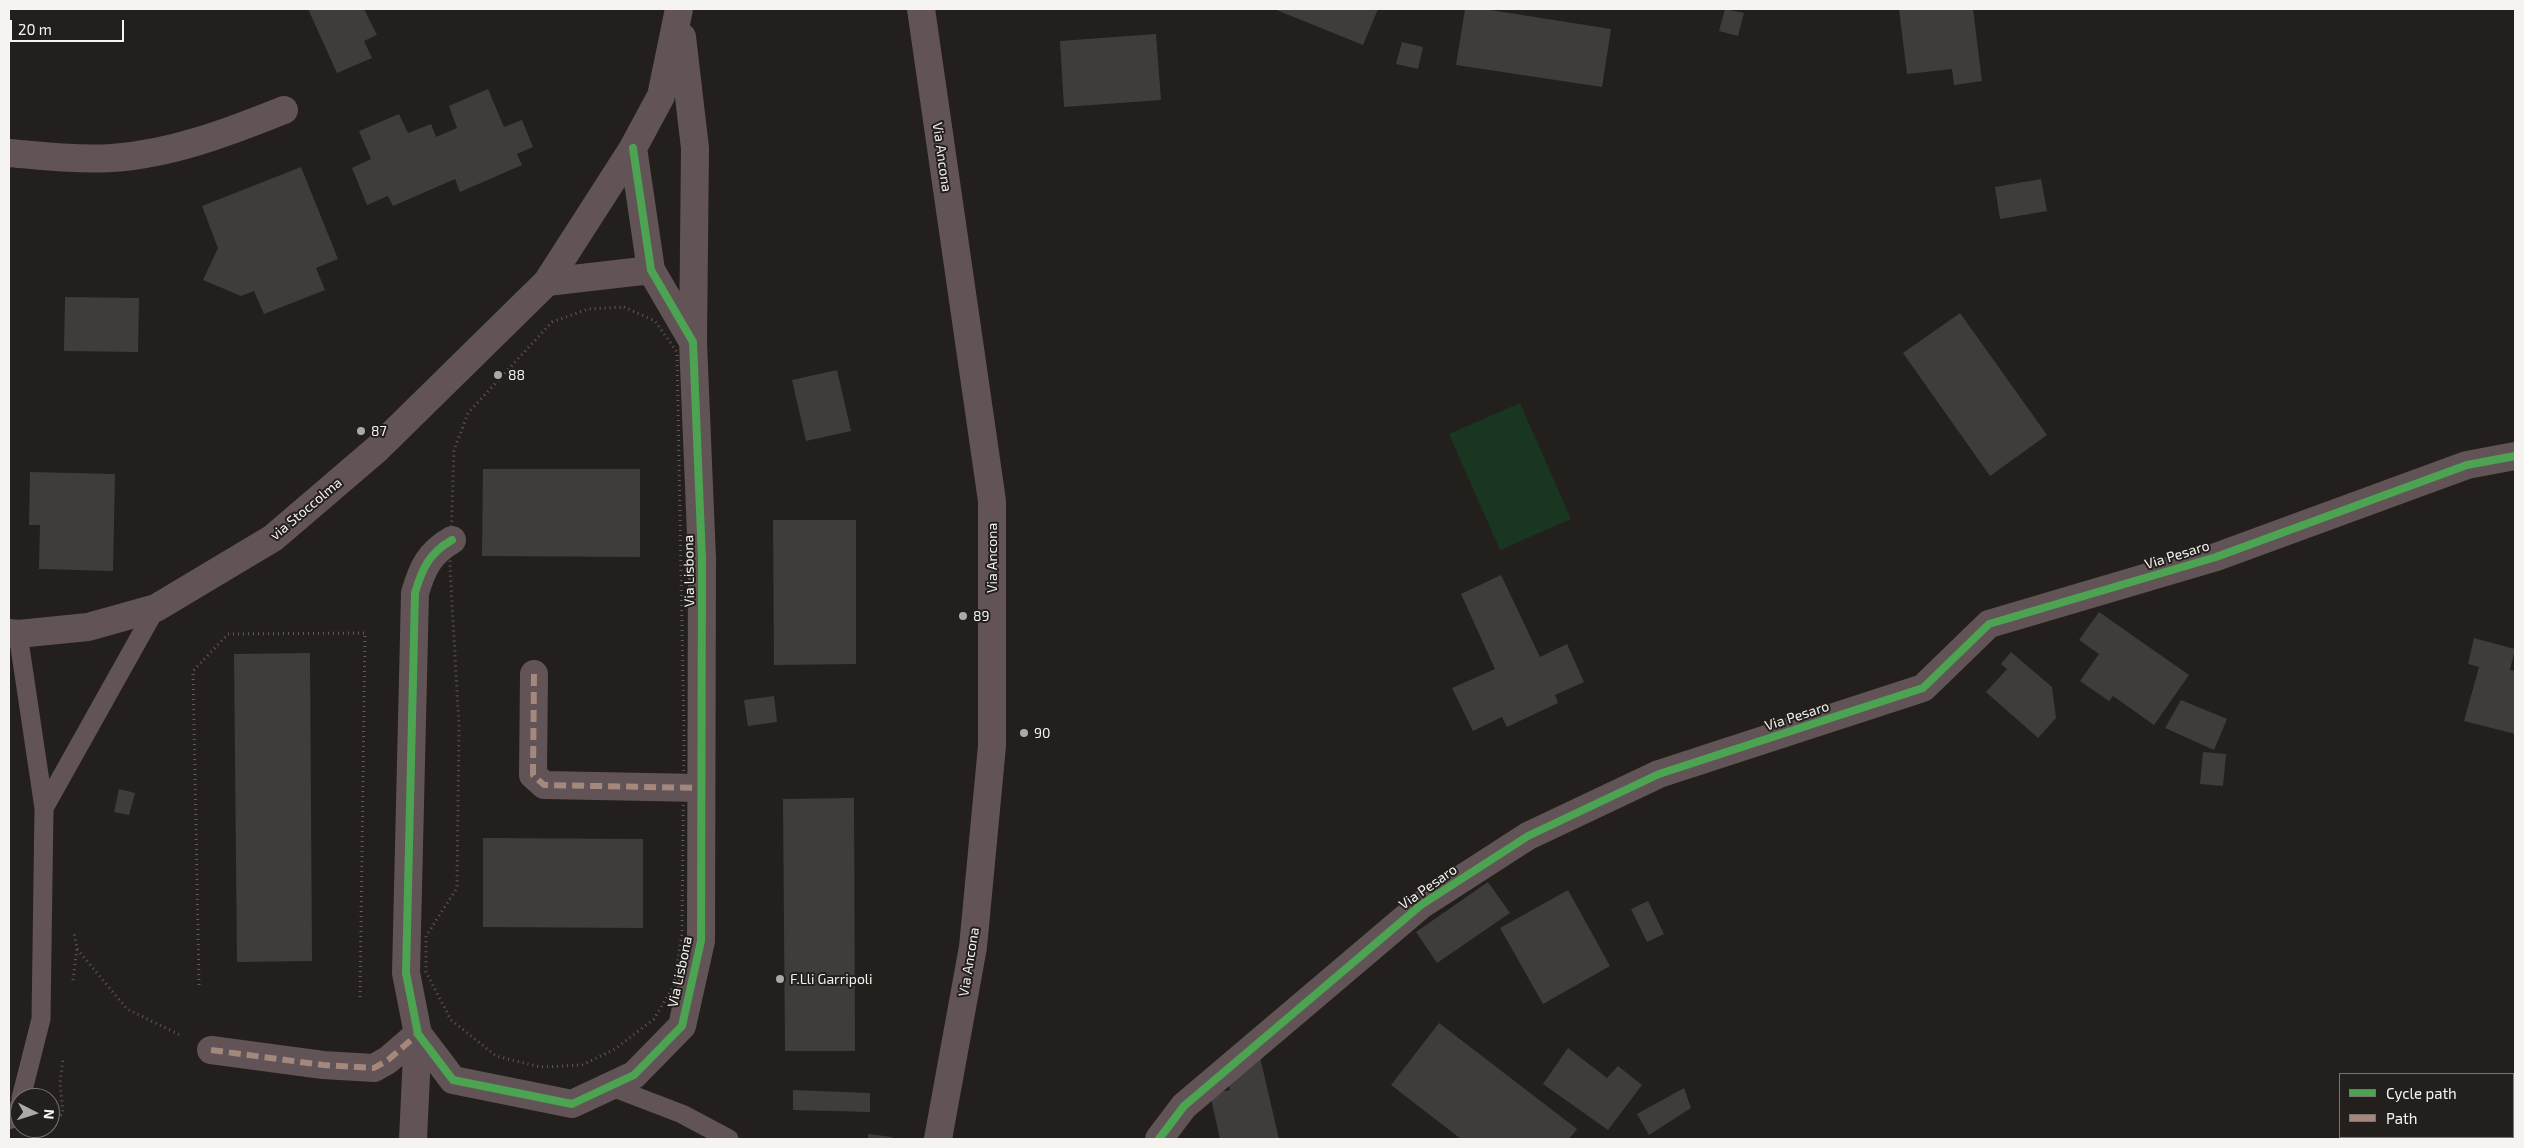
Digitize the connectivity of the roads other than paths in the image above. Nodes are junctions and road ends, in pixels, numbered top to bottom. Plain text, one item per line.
1 (921, 9) edge
2 (679, 12) edge
3 (284, 110) dead end
4 (633, 148) junction
5 (9, 153) edge
6 (651, 270) junction
7 (547, 282) junction
8 (694, 342) junction
9 (2515, 456) edge
10 (452, 540) dead end
11 (156, 608) junction
12 (13, 634) edge
13 (534, 674) dead end
14 (701, 788) junction
15 (44, 808) junction
16 (418, 1034) junction
17 (211, 1050) road end
18 (609, 1086) junction
19 (24, 1088) edge
20 (414, 1139) edge
21 (729, 1139) edge
22 (938, 1139) edge
23 (1160, 1139) edge

1 - 22 street, Via Ancona
2 - 4 street
2 - 8 street
3 - 5 street
4 - 6 street, Via Lisbona
4 - 7 street
6 - 7 street
6 - 8 street, Via Lisbona
7 - 11 street, via Stoccolma
8 - 14 street, Via Lisbona
9 - 23 street, Via Pesaro
10 - 16 street, Via Lisbona
11 - 12 street, via Stoccolma
11 - 15 lane
12 - 15 lane
13 - 14 street
14 - 18 street, Via Lisbona
15 - 19 lane
16 - 17 street
16 - 18 street, Via Lisbona
16 - 20 street, Via Lisbona
18 - 21 lane

